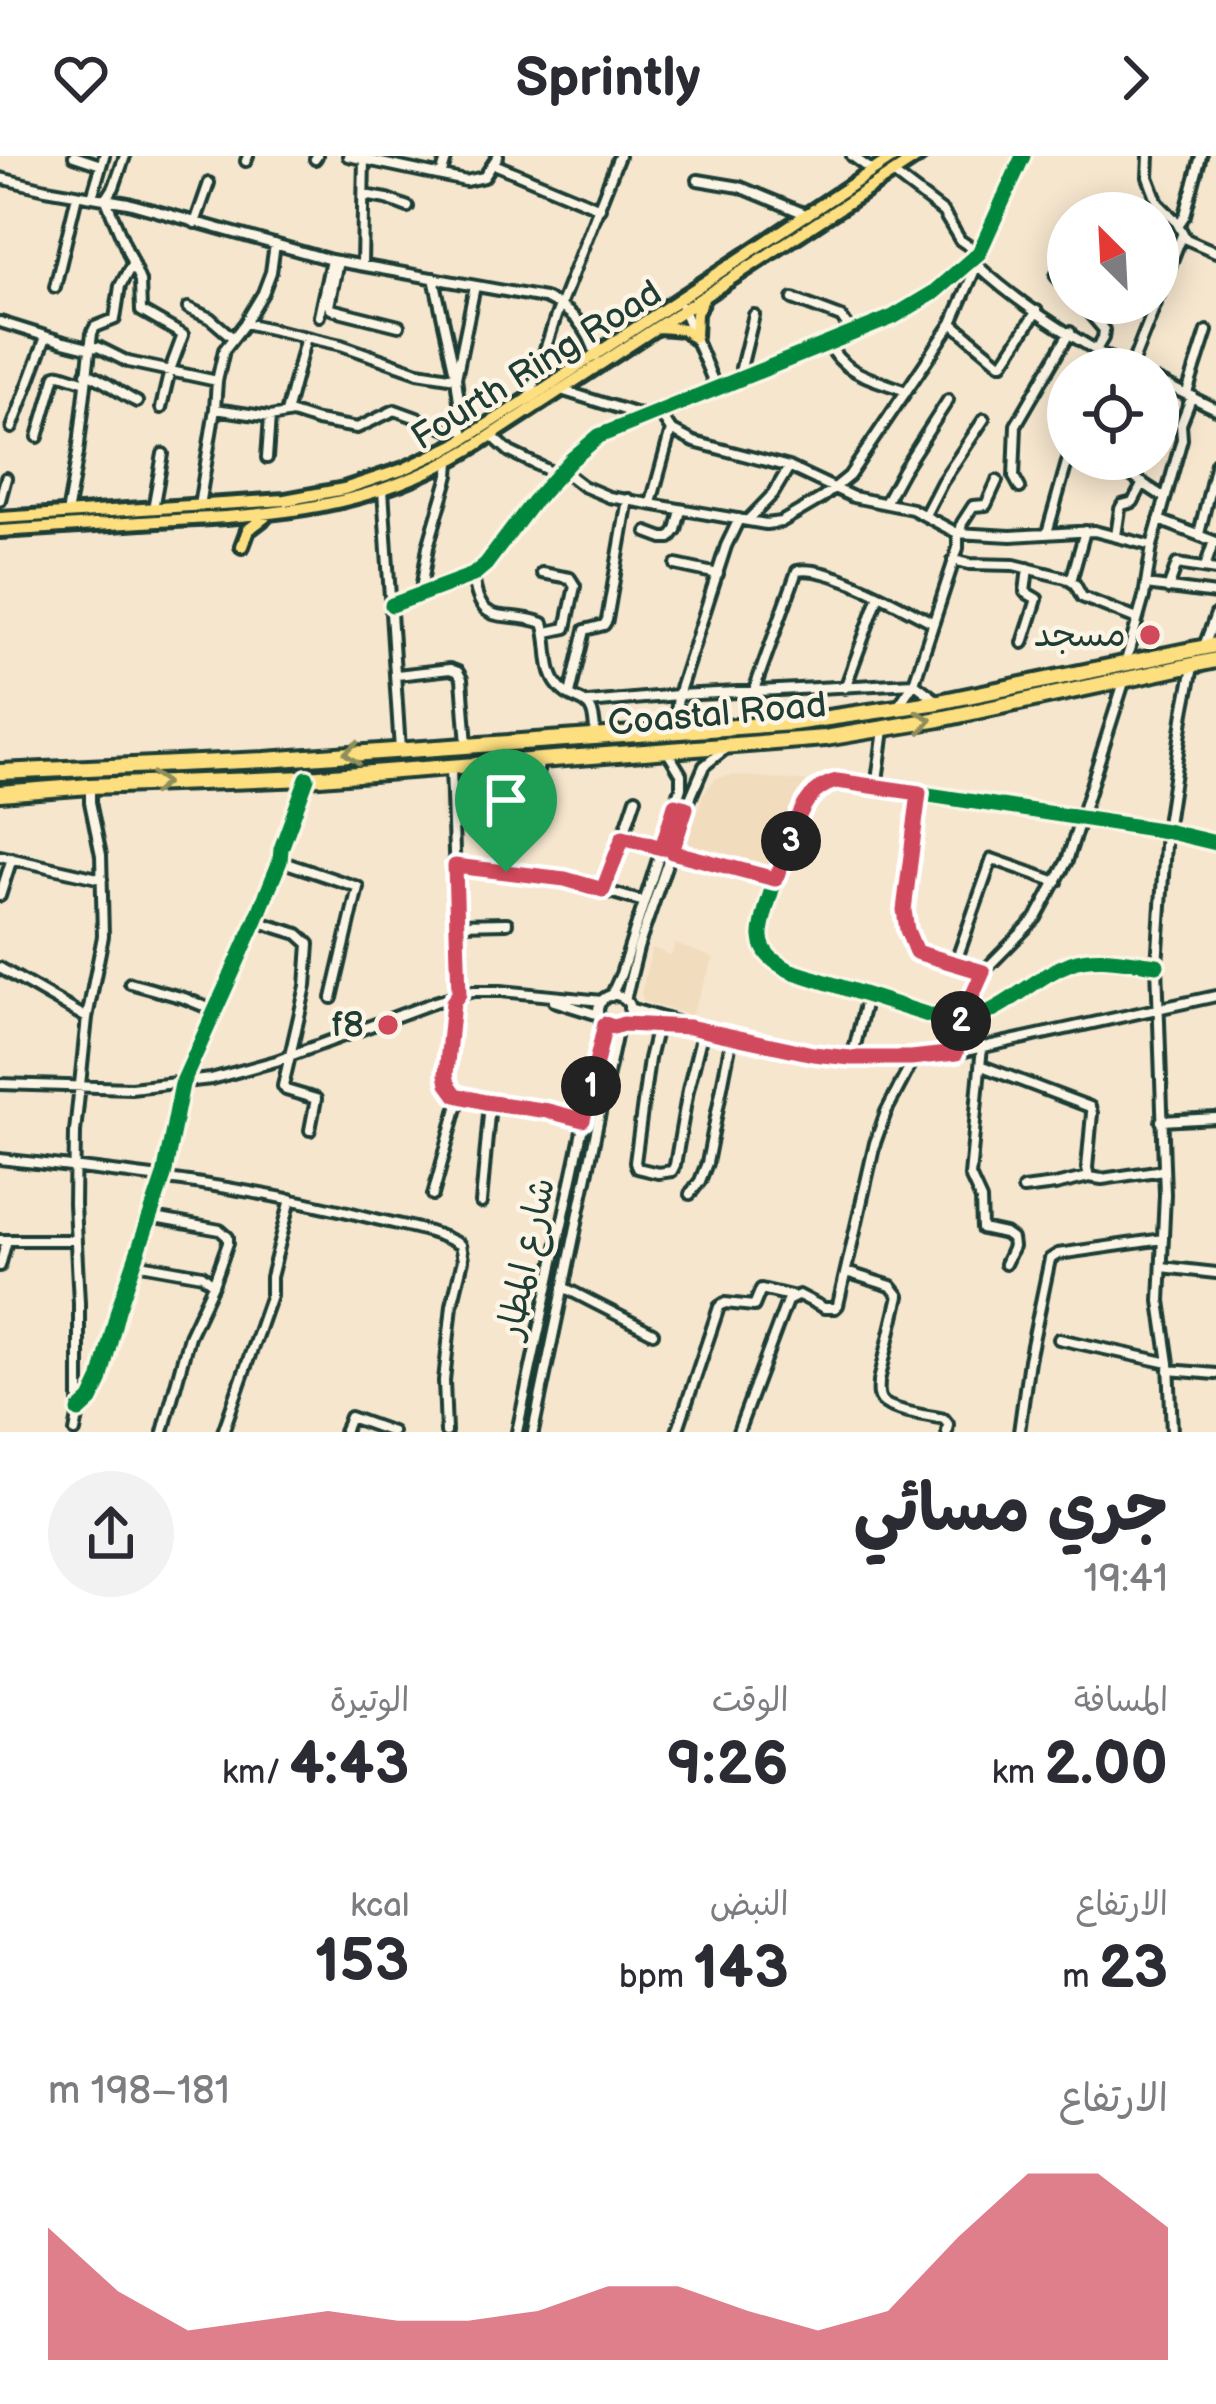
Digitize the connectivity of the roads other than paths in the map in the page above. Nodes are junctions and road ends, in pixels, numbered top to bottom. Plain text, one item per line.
1 (74, 156) edge
2 (125, 156) edge
3 (348, 156) edge
4 (447, 156) edge
5 (619, 156) edge
6 (852, 156) edge
7 (896, 156) edge
8 (919, 156) edge
9 (1023, 156) edge
10 (1137, 156) edge
11 (1201, 156) edge
12 (364, 158) edge
13 (495, 159) edge
14 (1149, 159) edge
15 (102, 160) edge
16 (873, 171) junction
17 (892, 173) junction
18 (441, 176) junction
19 (0, 178) edge
20 (698, 180) dead end
21 (209, 183) dead end
22 (1152, 192) edge
23 (77, 195) junction
24 (364, 195) junction
25 (92, 197) junction
26 (106, 199) junction
27 (408, 207) dead end
28 (600, 208) junction
29 (808, 215) junction
30 (195, 223) junction
31 (1180, 230) junction
32 (1179, 233) edge
33 (274, 244) junction
34 (1216, 252) edge
35 (979, 253) junction
36 (334, 260) junction
37 (133, 264) junction
38 (362, 264) junction
39 (977, 265) junction
40 (434, 278) junction
41 (476, 286) junction
42 (55, 287) dead end
43 (705, 296) junction
44 (793, 299) dead end
45 (560, 306) junction
46 (677, 307) junction
47 (188, 308) dead end
48 (1037, 310) junction
49 (754, 315) dead end
50 (319, 316) dead end
51 (0, 322) edge
52 (245, 323) junction
53 (952, 323) junction
54 (1100, 324) edge
55 (399, 326) dead end
56 (656, 328) junction
57 (1207, 331) dead end
58 (1070, 332) junction
59 (853, 334) junction
60 (46, 337) junction
61 (232, 337) junction
62 (306, 337) junction
63 (695, 338) junction
64 (829, 344) junction
65 (88, 348) junction
66 (1093, 348) edge
67 (1097, 348) edge
68 (596, 358) junction
69 (170, 370) junction
70 (456, 377) junction
71 (745, 377) junction
72 (86, 378) junction
73 (217, 381) junction
74 (716, 388) junction
75 (560, 389) junction
76 (1179, 390) edge
77 (906, 391) junction
78 (1189, 394) junction
79 (530, 398) junction
80 (949, 400) dead end
81 (137, 402) dead end
82 (161, 408) dead end
83 (215, 409) junction
84 (1216, 409) edge
85 (659, 412) junction
86 (286, 413) junction
87 (645, 416) junction
88 (270, 417) junction
89 (985, 418) dead end
90 (12, 428) dead end
91 (671, 430) junction
92 (464, 434) junction
93 (491, 435) junction
94 (38, 437) dead end
95 (163, 454) dead end
96 (267, 458) dead end
97 (451, 460) junction
98 (1216, 463) edge
99 (789, 466) junction
100 (560, 472) junction
101 (6, 478) dead end
102 (1062, 480) edge
103 (1137, 480) edge
104 (997, 481) dead end
105 (1143, 484) junction
106 (1020, 488) dead end
107 (834, 489) junction
108 (383, 490) junction
109 (1165, 498) junction
110 (628, 499) junction
111 (0, 500) edge
112 (651, 503) junction
113 (885, 503) junction
114 (199, 506) junction
115 (153, 509) junction
116 (681, 510) junction
117 (68, 514) junction
118 (273, 514) junction
119 (925, 514) junction
120 (209, 518) junction
121 (743, 520) junction
122 (1159, 520) junction
123 (2, 527) edge
124 (1085, 531) junction
125 (647, 532) dead end
126 (958, 533) junction
127 (1047, 533) junction
128 (1199, 534) junction
129 (1116, 536) junction
130 (1215, 541) edge
131 (1152, 546) junction
132 (953, 560) junction
133 (676, 566) dead end
134 (1028, 568) junction
135 (1211, 568) edge
136 (542, 573) dead end
137 (718, 574) junction
138 (473, 575) junction
139 (1071, 581) junction
140 (1146, 585) junction
141 (1168, 589) junction
142 (1216, 594) edge
143 (879, 595) junction
144 (420, 596) junction
145 (392, 605) junction
146 (1216, 614) edge
147 (1137, 619) junction
148 (932, 622) junction
149 (547, 632) junction
150 (1023, 643) dead end
151 (1209, 646) edge
152 (1216, 660) edge
153 (1194, 665) junction
154 (1125, 671) junction
155 (397, 675) junction
156 (914, 683) junction
157 (845, 688) junction
158 (752, 693) junction
159 (570, 694) junction
160 (678, 695) junction
161 (939, 702) junction
162 (588, 704) junction
163 (897, 710) junction
164 (884, 729) junction
165 (670, 733) junction
166 (595, 736) junction
167 (467, 746) junction
168 (727, 747) junction
169 (400, 750) junction
170 (666, 750) junction
171 (226, 760) junction
172 (265, 760) junction
173 (539, 761) junction
174 (452, 767) junction
175 (0, 772) edge
176 (265, 778) junction
177 (307, 778) junction
178 (225, 779) junction
179 (90, 786) junction
180 (876, 788) junction
181 (0, 793) edge
182 (919, 793) junction
183 (636, 798) dead end
184 (675, 805) junction
185 (686, 808) junction
186 (1083, 819) junction
187 (1166, 831) junction
188 (530, 832) dead end
189 (623, 837) junction
190 (1216, 843) edge
191 (667, 850) junction
192 (0, 856) edge
193 (12, 858) junction
194 (280, 861) junction
195 (455, 866) junction
196 (102, 879) junction
197 (775, 879) junction
198 (1057, 882) junction
199 (603, 890) junction
200 (0, 896) edge
201 (644, 902) junction
202 (256, 921) junction
203 (507, 923) dead end
204 (457, 924) junction
205 (955, 964) junction
206 (1157, 965) junction
207 (0, 968) edge
208 (983, 972) junction
209 (130, 983) dead end
210 (459, 994) junction
211 (867, 996) junction
212 (1216, 996) edge
213 (541, 997) junction
214 (332, 998) dead end
215 (606, 999) junction
216 (627, 1004) junction
217 (1157, 1008) junction
218 (216, 1010) junction
219 (87, 1018) junction
220 (602, 1020) junction
221 (961, 1021) junction
222 (620, 1026) junction
223 (657, 1026) junction
224 (689, 1027) junction
225 (703, 1030) junction
226 (732, 1036) junction
227 (982, 1046) junction
228 (956, 1053) junction
229 (291, 1056) junction
230 (851, 1058) junction
231 (911, 1058) junction
232 (982, 1066) junction
233 (0, 1084) edge
234 (182, 1084) junction
235 (81, 1087) junction
236 (460, 1097) junction
237 (490, 1103) junction
238 (1216, 1118) edge
239 (583, 1120) junction
240 (1161, 1121) junction
241 (310, 1130) dead end
242 (0, 1160) edge
243 (74, 1167) junction
244 (1163, 1170) junction
245 (164, 1177) junction
246 (1089, 1177) junction
247 (1023, 1189) dead end
248 (690, 1194) dead end
249 (433, 1195) dead end
250 (291, 1199) junction
251 (482, 1203) dead end
252 (148, 1216) junction
253 (1163, 1239) junction
254 (4, 1240) edge
255 (76, 1240) junction
256 (135, 1263) junction
257 (1005, 1264) dead end
258 (0, 1266) edge
259 (1162, 1267) junction
260 (847, 1272) junction
261 (1216, 1273) edge
262 (214, 1285) junction
263 (563, 1287) junction
264 (793, 1296) junction
265 (542, 1316) junction
266 (556, 1319) junction
267 (653, 1333) dead end
268 (1059, 1339) dead end
269 (1169, 1367) junction
270 (1216, 1374) edge
271 (79, 1411) junction
272 (75, 1432) edge
273 (163, 1432) edge
274 (224, 1432) edge
275 (344, 1432) edge
276 (392, 1432) edge
277 (446, 1432) edge
278 (517, 1432) edge
279 (533, 1432) edge
280 (677, 1432) edge
281 (738, 1432) edge
282 (947, 1432) edge
283 (1019, 1432) edge
284 (1172, 1432) edge

1 - 15 street
2 - 26 street
3 - 12 street
4 - 18 street
5 - 28 street
6 - 16 street
7 - 16 main road, Fourth Ring Road
8 - 17 main road, Fourth Ring Road
9 - 35 street
10 - 14 street
11 - 31 street
12 - 18 street
12 - 24 street
13 - 18 street
13 - 28 street
14 - 22 street
15 - 25 street
16 - 29 main road, Fourth Ring Road
17 - 35 street
17 - 43 main road, Fourth Ring Road
19 - 23 street
20 - 29 street
21 - 30 street
23 - 25 street
23 - 42 street
24 - 27 street
24 - 38 street
25 - 26 street
26 - 30 street
26 - 37 street
28 - 45 street
29 - 46 main road, Fourth Ring Road
30 - 33 street
31 - 32 street
31 - 34 street
33 - 36 street
33 - 52 street
35 - 39 street
35 - 59 street
36 - 38 street
36 - 50 street
36 - 55 street
37 - 65 street
37 - 69 street
38 - 40 street
39 - 48 street
39 - 53 street
40 - 41 street
40 - 70 street
41 - 45 street
41 - 70 street
43 - 46 main road, Fourth Ring Road
43 - 63 main road
44 - 59 street
45 - 68 street
45 - 79 street
46 - 56 main road, Fourth Ring Road
46 - 63 street
46 - 68 main road, Fourth Ring Road
47 - 61 street
48 - 53 street
48 - 58 street
49 - 71 street
51 - 60 street
52 - 61 street
52 - 62 street
53 - 77 street
54 - 67 street
56 - 63 main road
56 - 68 main road, Fourth Ring Road
57 - 78 street
58 - 66 street
58 - 106 street
59 - 64 street
60 - 65 street
60 - 90 street
61 - 73 street
62 - 70 street
62 - 86 street
63 - 74 street
64 - 71 street
64 - 77 street
65 - 69 street
65 - 72 street
68 - 75 main road, Fourth Ring Road
68 - 79 main road, Fourth Ring Road
69 - 73 street
69 - 82 street
70 - 92 street
71 - 74 street
72 - 81 street
72 - 94 street
72 - 117 street
73 - 83 street
74 - 85 street
75 - 87 street
75 - 93 main road, Fourth Ring Road
76 - 78 street
77 - 107 street
78 - 84 street
78 - 109 street
79 - 92 main road, Fourth Ring Road
80 - 113 street
83 - 88 street
83 - 114 street
85 - 87 street
85 - 91 street
86 - 88 street
86 - 92 street
87 - 100 street
88 - 96 street
89 - 119 street
91 - 99 street
91 - 112 street
92 - 114 main road, Fourth Ring Road
93 - 97 main road, Fourth Ring Road
93 - 100 street
95 - 115 street
97 - 108 main road, Fourth Ring Road
97 - 144 street
98 - 128 street
99 - 107 street
99 - 121 street
100 - 110 street
100 - 138 street
101 - 111 street
102 - 127 street
103 - 105 street
104 - 126 street
105 - 109 street
105 - 129 street
107 - 113 street
107 - 121 street
108 - 118 main road, Fourth Ring Road
108 - 145 street
109 - 122 street
110 - 112 street
110 - 159 street
112 - 116 street
113 - 119 street
114 - 115 main road, Fourth Ring Road
115 - 117 main road, Fourth Ring Road
116 - 121 street
116 - 125 street
117 - 123 main road, Fourth Ring Road
118 - 120 main road, Fourth Ring Road
118 - 120 main road
119 - 126 street
120 - 123 main road, Fourth Ring Road
121 - 137 street
122 - 128 street
122 - 131 street
124 - 127 street
124 - 129 street
124 - 139 street
126 - 127 street
126 - 132 street
128 - 130 street
129 - 131 street
130 - 135 street
131 - 140 street
132 - 134 street
132 - 148 street
133 - 137 street
134 - 139 street
134 - 150 street
135 - 141 street
136 - 149 street
137 - 160 street
138 - 144 street
138 - 149 street
139 - 147 street
140 - 141 street
140 - 147 street
141 - 142 street
143 - 148 street
143 - 157 street
143 - 158 street
144 - 145 street
145 - 155 street
146 - 151 street
147 - 154 street
148 - 156 street
149 - 159 street
151 - 154 highway, Coastal Road
152 - 153 highway, Coastal Road
153 - 154 highway, Coastal Road
153 - 187 street
154 - 161 highway, Coastal Road
164 -> 154 highway, Coastal Road
154 - 186 street
155 - 167 street
155 - 169 street
156 - 157 street
156 - 161 street
156 - 163 street
157 - 158 street
158 - 160 street
159 - 162 street
160 - 162 street
160 - 165 street
161 - 163 highway, Coastal Road
162 - 166 street
163 - 165 highway, Coastal Road
164 - 168 highway, Coastal Road
164 - 180 street
165 - 166 highway, Coastal Road
166 - 167 highway, Coastal Road
167 - 169 highway, Coastal Road
168 - 170 highway, Coastal Road
168 - 185 street
169 -> 172 highway, Coastal Road
170 - 173 highway, Coastal Road
170 - 184 street
171 - 172 highway, Coastal Road
171 - 175 highway, Coastal Road
171 - 178 highway
172 - 176 highway
173 - 174 highway, Coastal Road
173 - 188 street
174 - 177 highway, Coastal Road
174 - 195 street
176 - 177 highway, Coastal Road
176 - 178 highway, Coastal Road
177 - 194 street
179 -> 178 highway, Coastal Road
179 - 181 highway, Coastal Road
179 - 196 street
180 - 182 street
180 - 197 street
182 - 186 street
182 - 205 street
183 - 189 street
184 - 185 street
184 - 191 street
185 - 191 street
186 - 187 street
186 - 198 street
187 - 190 street
187 - 206 street
189 - 191 street
189 - 199 street
191 - 197 street
191 - 201 street
191 - 216 street
192 - 193 street
193 - 196 street
193 - 200 street
194 - 202 street
194 - 214 street
195 - 199 street
195 - 204 street
196 - 219 street
197 - 211 street
198 - 205 street
198 - 208 street
199 - 201 street
201 - 215 street
202 - 218 street
202 - 229 street
203 - 204 street
204 - 210 street
205 - 208 street
206 - 217 street
206 - 221 street
207 - 219 street
208 - 221 street
209 - 218 street
210 - 213 street
210 - 229 street
210 - 236 street
211 - 221 street
211 - 230 street
212 - 217 street
213 - 215 street
213 - 220 street
215 - 216 street
215 - 220 street, شارع المطار
216 - 222 street, شارع المطار
216 - 224 street
217 - 227 street
217 - 240 street
218 - 234 street
219 - 235 street
220 - 222 street
220 - 239 street, شارع المطار
221 - 228 street
222 - 223 street
222 - 263 street, شارع المطار
223 - 224 street
223 - 225 street
224 - 225 street
225 - 226 street
226 - 230 street
226 - 248 street
227 - 228 street
227 - 232 street
228 - 231 street
229 - 234 street
229 - 241 street
230 - 231 street
231 - 260 street
232 - 246 street
232 - 257 street
233 - 235 street
234 - 235 street
234 - 245 street
235 - 243 street
236 - 237 street
236 - 249 street
237 - 239 street
237 - 251 street
238 - 240 street
239 - 265 street, شارع المطار
240 - 244 street
242 - 243 street
243 - 245 street
243 - 255 street
244 - 246 street
244 - 253 street
245 - 250 street
245 - 252 street
246 - 247 street
250 - 274 street
250 - 277 street
252 - 256 street
252 - 262 street
253 - 259 street
253 - 283 street
254 - 255 street
254 - 258 street
255 - 271 street
256 - 262 street
256 - 271 street
259 - 261 street
259 - 269 street
260 - 264 street
260 - 282 street
262 - 273 street
263 - 266 street, شارع المطار
263 - 267 street
264 - 280 street
264 - 281 street
265 - 266 street
265 - 278 street, شارع المطار
266 - 279 street, شارع المطار
268 - 269 street
269 - 270 street
269 - 284 street
271 - 272 street
275 - 276 street

